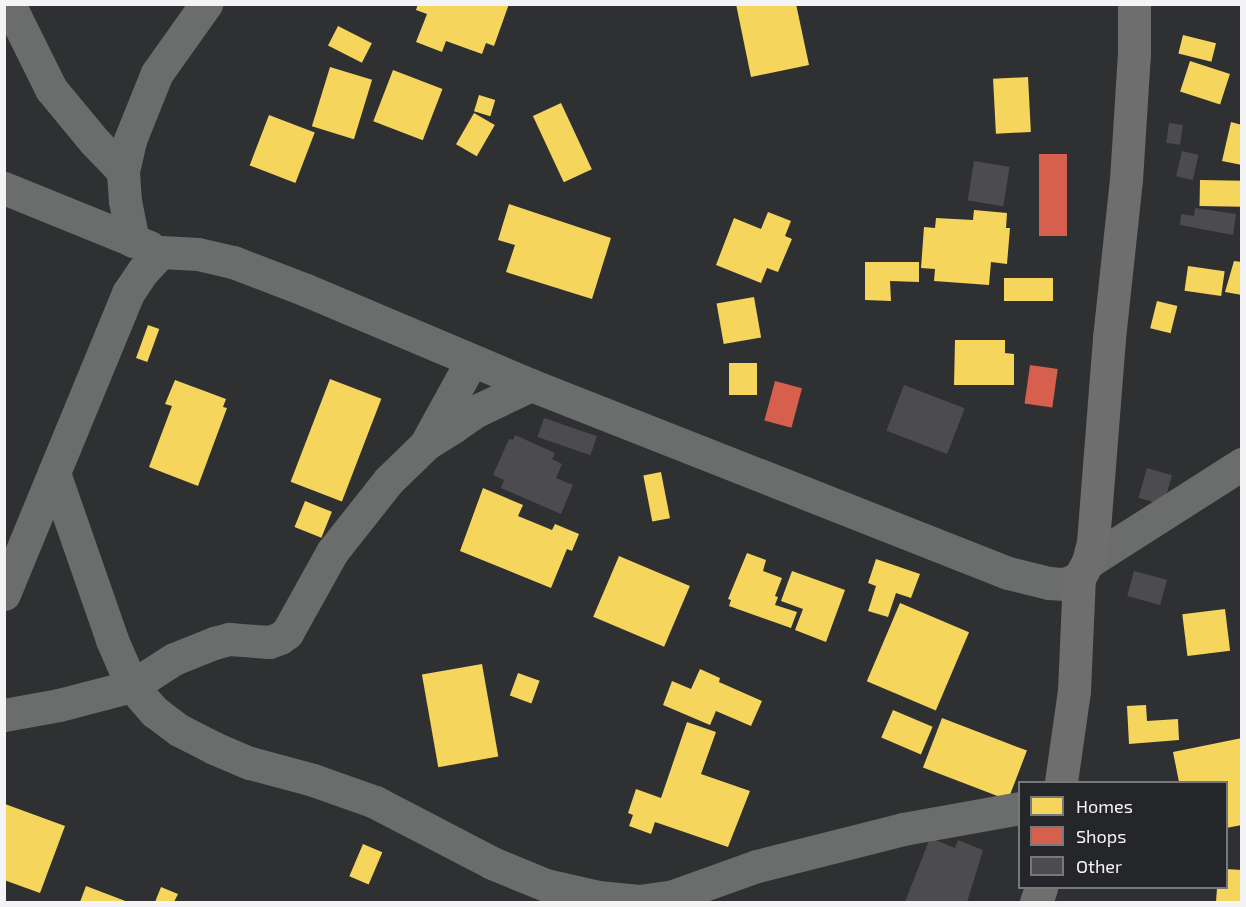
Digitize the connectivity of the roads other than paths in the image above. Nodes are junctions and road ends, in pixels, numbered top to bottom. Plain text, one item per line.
1 (9, 4) edge
2 (206, 4) edge
3 (1134, 4) edge
4 (123, 171) junction
5 (4, 188) edge
6 (147, 246) junction
7 (471, 360) junction
8 (531, 385) junction
9 (426, 444) junction
10 (1242, 464) edge
11 (54, 473) junction
12 (1084, 570) junction
13 (4, 594) edge
14 (132, 686) junction
15 (4, 715) edge
16 (1060, 781) edge
17 (1018, 808) edge

1 - 4 street
2 - 4 street
3 - 12 street
4 - 6 street
5 - 6 street
6 - 7 street
6 - 11 street
7 - 8 street
7 - 9 street
8 - 9 street
8 - 12 street
9 - 14 street
10 - 12 street
11 - 13 street
11 - 14 street
12 - 16 street
14 - 15 street
14 - 17 street

